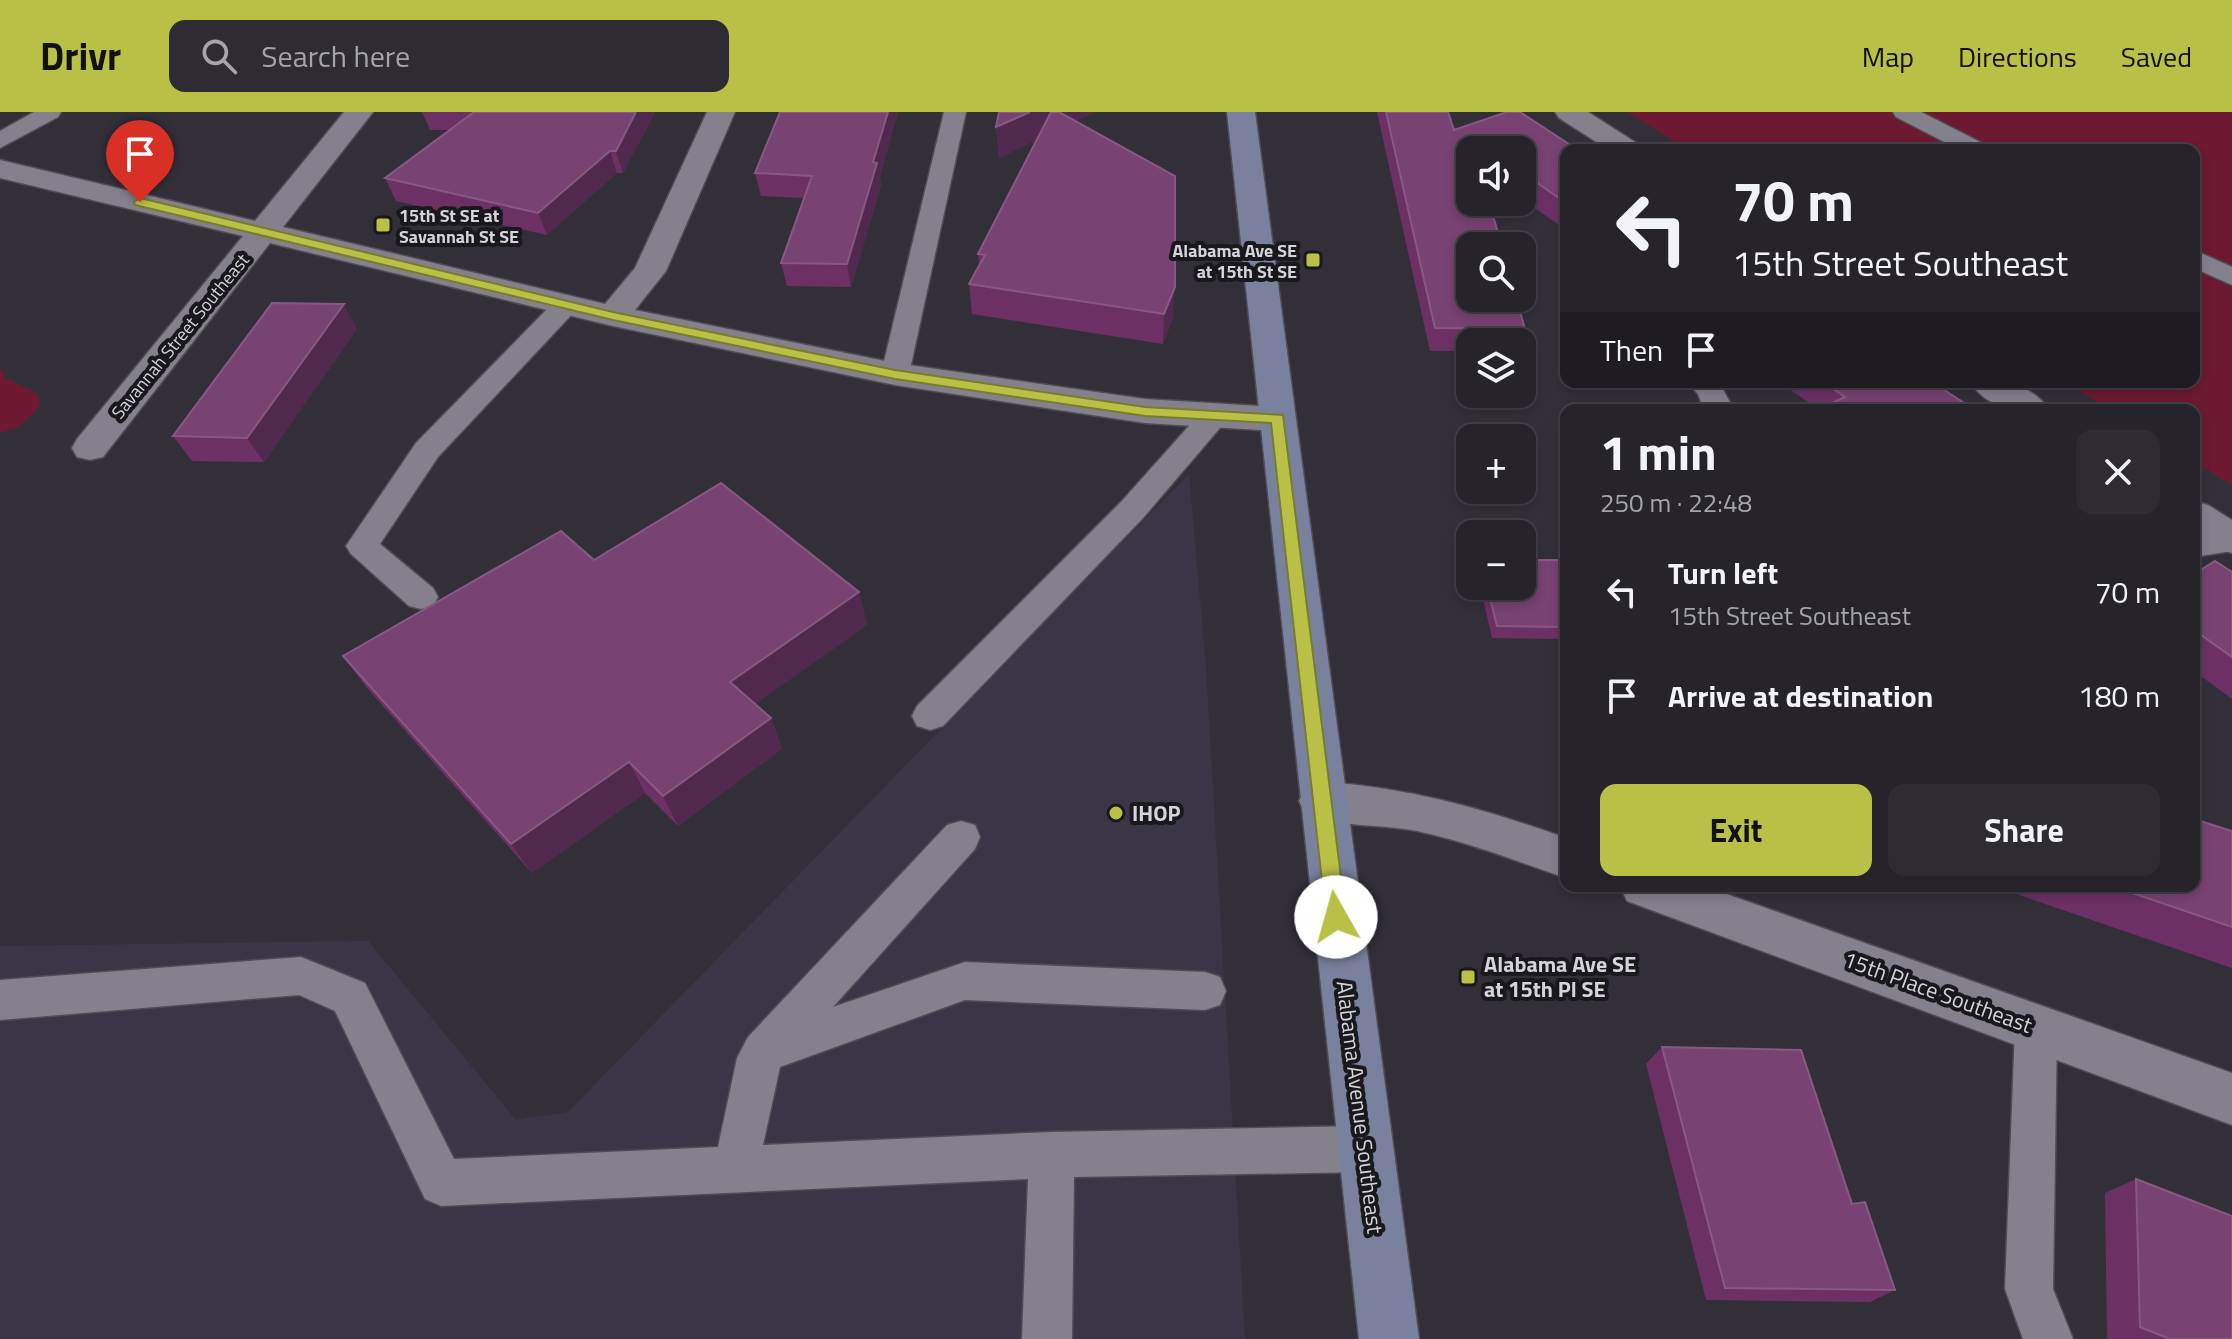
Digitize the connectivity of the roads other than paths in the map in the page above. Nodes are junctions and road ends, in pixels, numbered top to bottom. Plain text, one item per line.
1 (50, 112) edge
2 (359, 112) edge
3 (721, 112) edge
4 (955, 112) edge
5 (1241, 112) edge
6 (1569, 112) edge
7 (1904, 112) edge
8 (0, 141) edge
9 (1619, 144) edge
10 (1966, 144) edge
11 (0, 169) edge
12 (263, 232) junction
13 (2200, 261) edge
14 (2232, 277) edge
15 (566, 305) junction
16 (613, 316) junction
17 (895, 374) junction
18 (1996, 388) edge
19 (2022, 404) edge
20 (1215, 415) junction
21 (1278, 419) junction
22 (90, 448) dead end
23 (2200, 518) edge
24 (2232, 539) edge
25 (2200, 545) edge
26 (421, 597) dead end
27 (930, 716) dead end
28 (1322, 801) junction
29 (961, 837) dead end
30 (1560, 856) edge
31 (1661, 892) edge
32 (1205, 991) dead end
33 (0, 1000) edge
34 (2036, 1028) junction
35 (763, 1052) junction
36 (2232, 1099) edge
37 (1365, 1149) junction
38 (1052, 1155) junction
39 (736, 1167) junction
40 (1047, 1339) edge
41 (1389, 1339) edge
42 (2048, 1339) edge

1 - 8 lane
2 - 12 street, Savannah Street Southeast
3 - 16 street
4 - 17 lane
5 - 21 main road, Alabama Avenue Southeast
6 - 9 street
7 - 10 lane
11 - 12 street
12 - 15 street
12 - 22 street, Savannah Street Southeast
13 - 14 lane
15 - 16 street
15 - 26 lane
16 - 17 street
17 - 20 street
18 - 19 street
20 - 21 street
20 - 27 lane
21 - 28 main road, Alabama Avenue Southeast
23 - 24 street
24 - 25 lane
28 - 30 street
28 - 37 main road, Alabama Avenue Southeast
29 - 35 lane
31 - 34 street, 15th Place Southeast
32 - 35 lane
33 - 39 lane
34 - 36 street, 15th Place Southeast
34 - 42 lane
35 - 39 lane
37 - 38 lane
37 - 41 main road, Alabama Avenue Southeast
38 - 39 lane
38 - 40 lane

